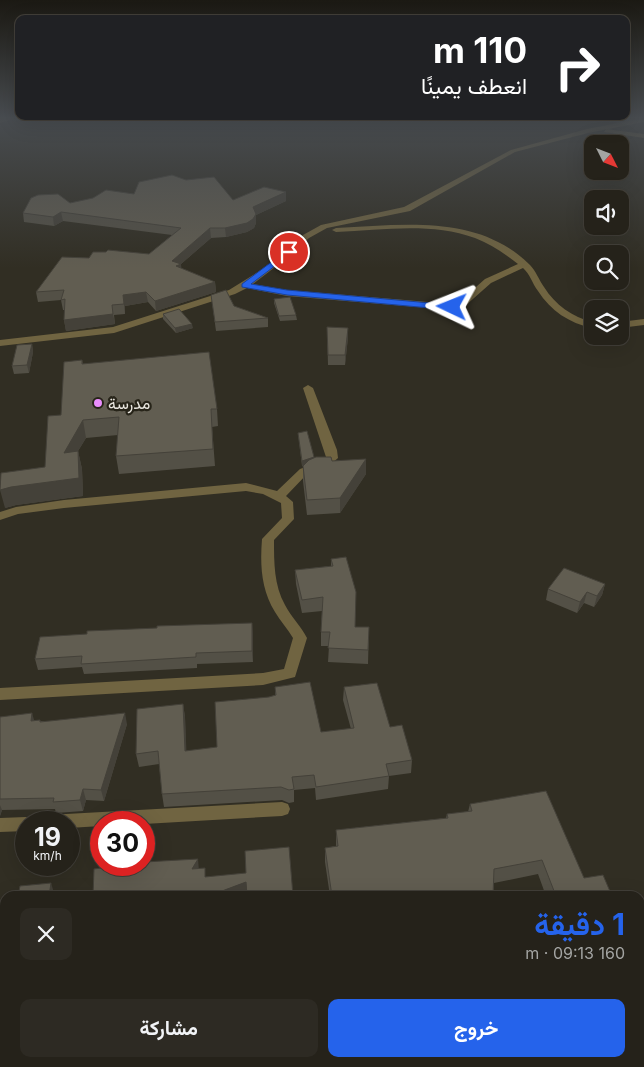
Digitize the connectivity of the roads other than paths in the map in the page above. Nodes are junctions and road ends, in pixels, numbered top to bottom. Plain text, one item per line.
1 (483, 168) edge
2 (317, 230) junction
3 (524, 264) junction
4 (245, 286) junction
5 (584, 322) edge
6 (644, 322) edge
7 (629, 324) edge
8 (0, 343) edge
9 (308, 388) dead end
10 (279, 496) junction
11 (0, 516) edge
12 (0, 694) edge
13 (282, 809) dead end
14 (80, 820) edge
15 (15, 824) edge
16 (0, 825) edge

1 - 2 street
2 - 3 street
2 - 4 street
3 - 4 street
3 - 5 street
4 - 8 street
6 - 7 street
9 - 10 street
10 - 11 street
10 - 12 street
13 - 14 street
15 - 16 street

